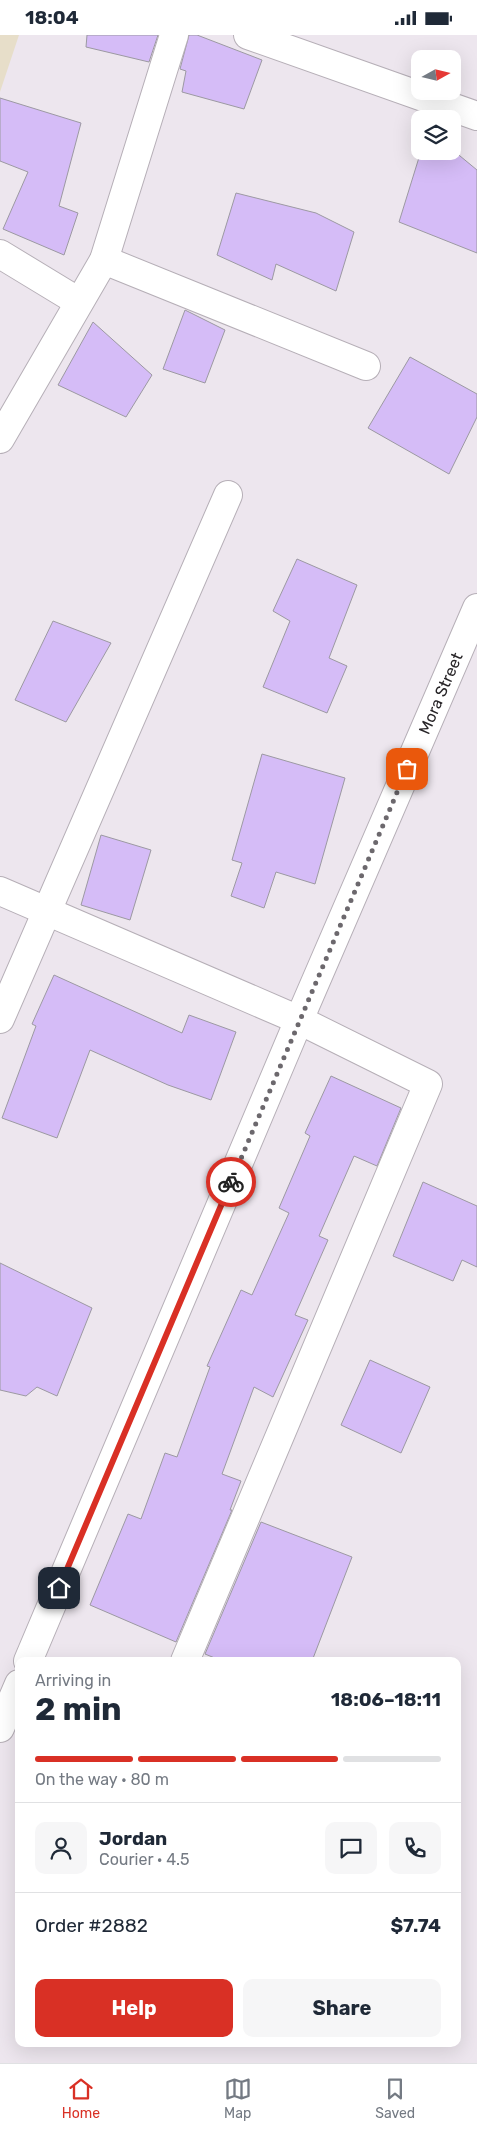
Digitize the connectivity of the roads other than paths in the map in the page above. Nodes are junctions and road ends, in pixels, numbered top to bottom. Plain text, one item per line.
1 (174, 35) edge
2 (248, 35) edge
3 (477, 116) edge
4 (0, 254) edge
5 (104, 260) junction
6 (79, 302) junction
7 (366, 366) dead end
8 (0, 439) edge
9 (228, 495) dead end
10 (477, 608) edge
11 (0, 891) edge
12 (48, 910) junction
13 (0, 1019) edge
14 (299, 1020) junction
15 (30, 1657) edge
16 (187, 1657) edge
17 (15, 1693) edge
18 (0, 1728) edge

1 - 5 street
2 - 3 street
4 - 6 street
5 - 6 street
5 - 7 street
6 - 8 street
9 - 12 street
10 - 14 street, Mora Street
11 - 12 street
12 - 13 street
12 - 14 street
14 - 15 street, Mora Street
14 - 16 street
17 - 18 street

